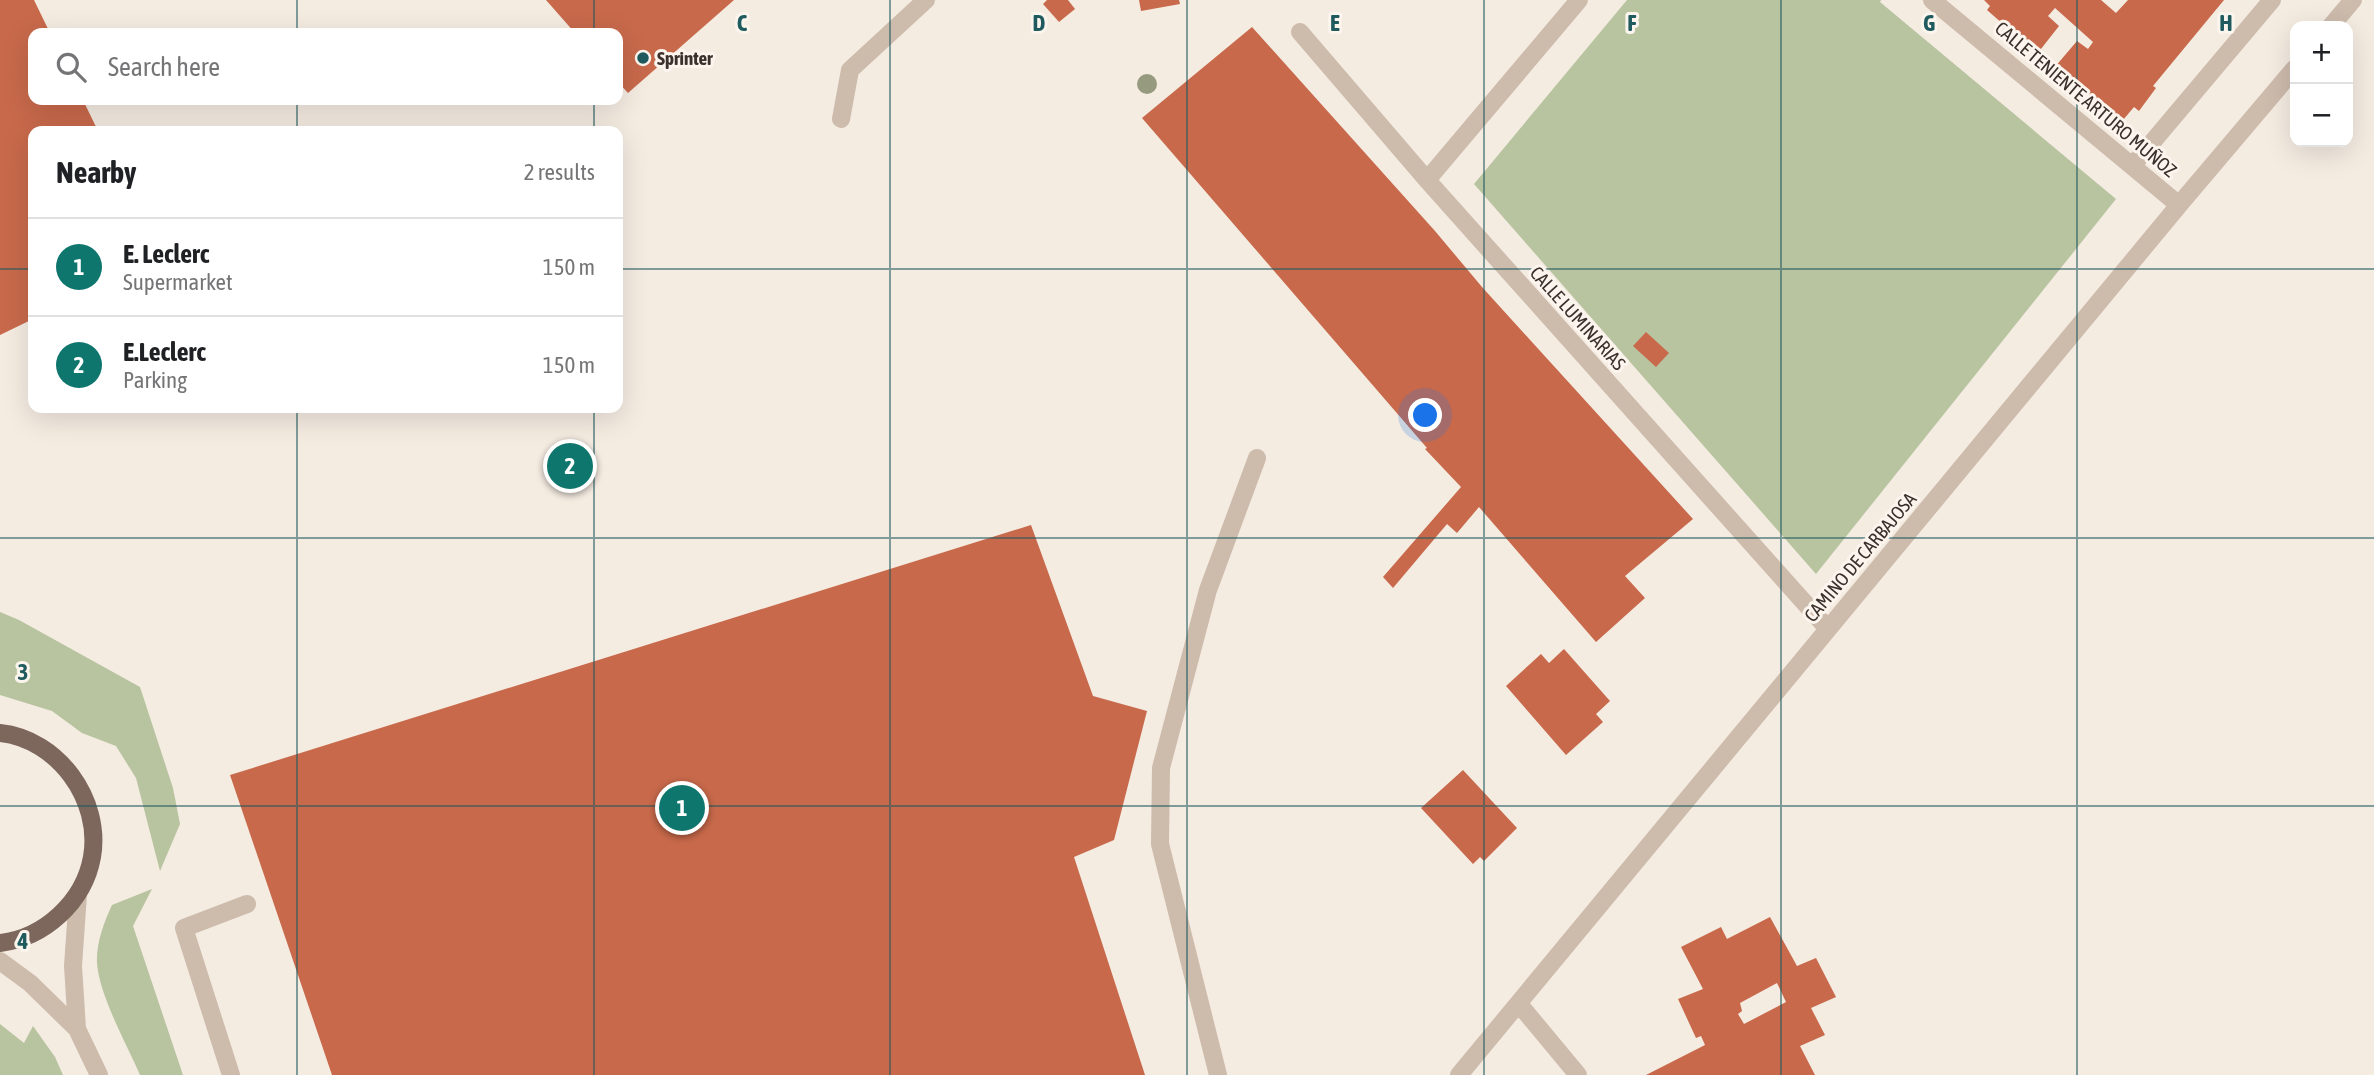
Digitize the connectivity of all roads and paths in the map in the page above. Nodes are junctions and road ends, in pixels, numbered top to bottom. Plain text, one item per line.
1 (926, 0) edge
2 (1579, 0) edge
3 (1932, 0) edge
4 (2272, 0) edge
5 (2353, 0) edge
6 (2335, 21) edge
7 (1300, 32) dead end
8 (2290, 74) edge
9 (841, 118) dead end
10 (2133, 165) junction
11 (1427, 180) junction
12 (2179, 205) junction
13 (1257, 458) dead end
14 (1828, 629) junction
15 (0, 733) edge
16 (78, 894) junction
17 (247, 904) dead end
18 (0, 943) edge
19 (0, 961) edge
20 (1519, 1004) junction
21 (77, 1029) junction
22 (99, 1075) edge
23 (232, 1075) edge
24 (1218, 1075) edge
25 (1459, 1075) edge
26 (1578, 1075) edge

1 - 9 street
2 - 11 street
3 - 10 street, CALLE TENIENTE ARTURO MUÑOZ
4 - 10 street
5 - 6 street
7 - 11 street, CALLE LUMINARIAS
8 - 12 street, CAMINO DE CARBAJOSA
10 - 12 street, CALLE TENIENTE ARTURO MUÑOZ
11 - 14 street, CALLE LUMINARIAS
12 - 14 street, CAMINO DE CARBAJOSA
13 - 24 street
14 - 20 street, CAMINO DE CARBAJOSA
15 - 16 main road
16 - 18 main road
16 - 21 street
17 - 23 street
19 - 21 street
20 - 25 street, CAMINO DE CARBAJOSA
20 - 26 street
21 - 22 street

